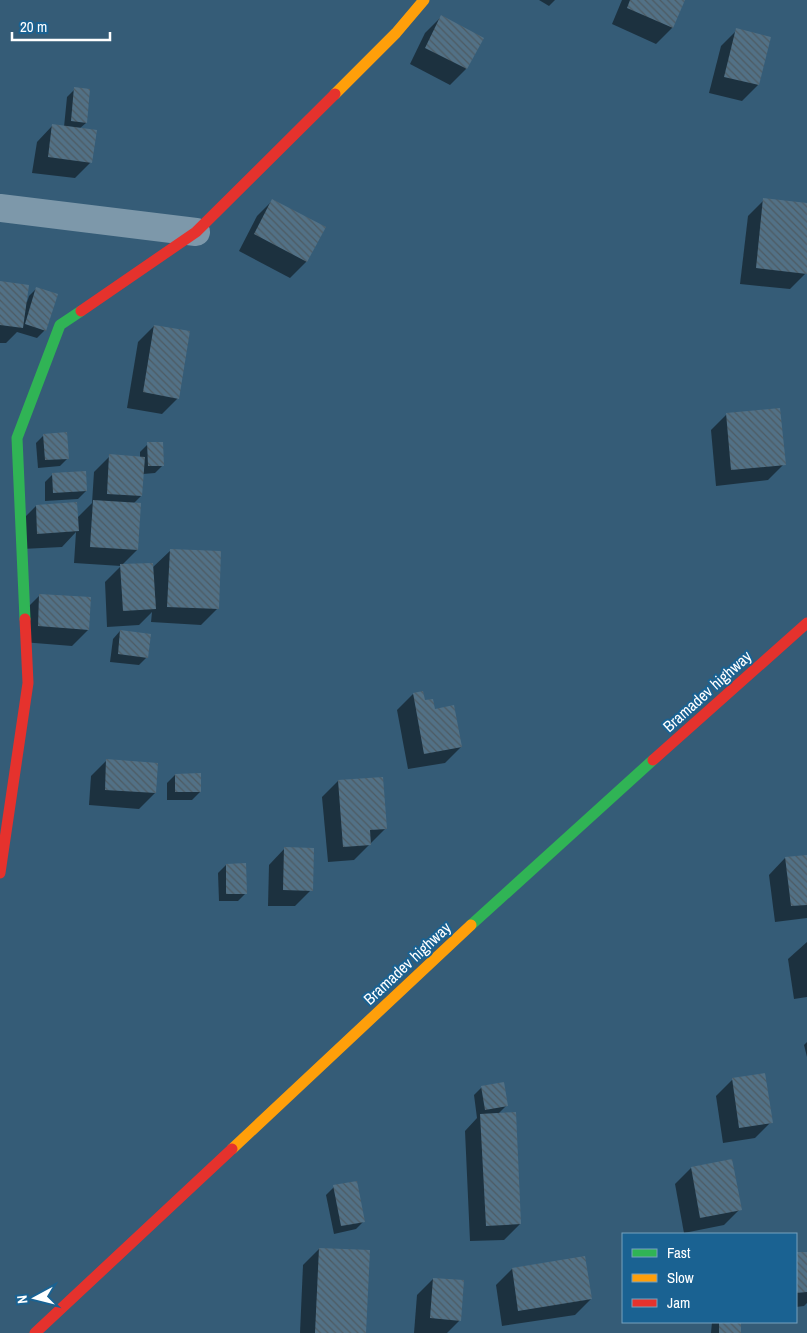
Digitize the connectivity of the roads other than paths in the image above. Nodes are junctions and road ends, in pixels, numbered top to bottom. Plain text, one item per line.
1 (424, 0) edge
2 (0, 208) edge
3 (196, 232) junction
4 (807, 623) edge
5 (0, 873) edge
6 (34, 1333) edge

1 - 3 street
2 - 3 street
3 - 5 street
4 - 6 street, Bramadev highway

